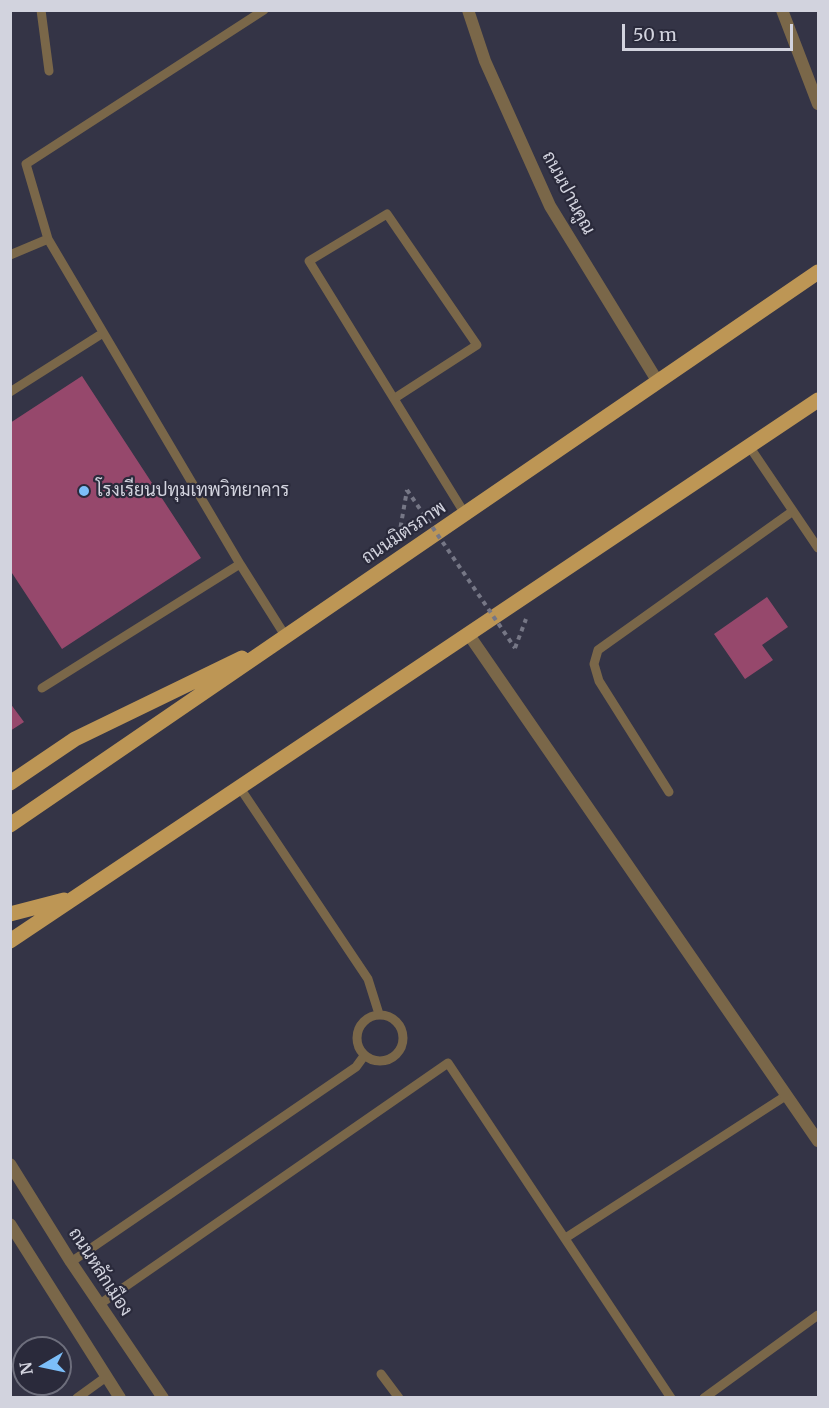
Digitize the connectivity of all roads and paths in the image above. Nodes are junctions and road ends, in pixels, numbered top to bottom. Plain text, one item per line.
1 (41, 10) edge
2 (468, 10) edge
3 (782, 10) edge
4 (262, 11) edge
5 (49, 71) dead end
6 (819, 104) edge
7 (48, 239) junction
8 (10, 255) edge
9 (819, 272) edge
10 (103, 333) junction
11 (658, 382) junction
12 (10, 392) edge
13 (395, 398) junction
14 (819, 400) edge
15 (749, 446) junction
16 (793, 511) junction
17 (465, 514) junction
18 (819, 548) edge
19 (395, 562) junction
20 (240, 564) junction
21 (469, 635) junction
22 (286, 637) junction
23 (515, 648) dead end
24 (42, 688) dead end
25 (10, 783) edge
26 (240, 788) junction
27 (669, 792) dead end
28 (10, 825) edge
29 (75, 896) junction
30 (10, 914) edge
31 (10, 940) edge
32 (379, 1014) junction
33 (364, 1056) junction
34 (787, 1095) junction
35 (819, 1142) edge
36 (10, 1164) edge
37 (10, 1224) edge
38 (567, 1237) junction
39 (71, 1262) junction
40 (100, 1304) junction
41 (819, 1316) edge
42 (381, 1374) dead end
43 (106, 1377) junction
44 (77, 1398) edge
45 (120, 1398) edge
46 (163, 1398) edge
47 (399, 1398) edge
48 (671, 1398) edge
49 (704, 1398) edge

1 - 5 lane
2 - 11 street, ถนนปานคูณ
3 - 6 street
4 - 7 lane
7 - 8 lane
7 - 10 lane
9 - 11 main road, ถนนมิตรภาพ
10 - 12 lane
10 - 20 lane
11 - 17 main road, ถนนมิตรภาพ
13 - 13 lane
13 - 17 lane
14 - 15 main road
15 - 16 lane
15 - 21 main road
16 - 18 lane
16 - 27 lane
17 - 19 main road, ถนนมิตรภาพ
19 - 22 main road, ถนนมิตรภาพ
19 - 23 path, bridge
20 - 22 lane
20 - 24 lane
21 - 26 main road
21 - 34 street
22 - 25 main road
22 - 28 main road, ถนนมิตรภาพ
26 - 29 main road
26 - 32 lane
29 - 30 main road
29 - 31 main road
32 - 33 lane
32 - 33 lane
33 - 39 lane
34 - 35 street
34 - 38 lane
36 - 39 street, ถนนหลักเมือง
37 - 43 street
38 - 40 lane
38 - 48 lane
39 - 40 street, ถนนหลักเมือง
40 - 46 street, ถนนหลักเมือง
41 - 49 lane
42 - 47 lane
43 - 44 lane
43 - 45 street

